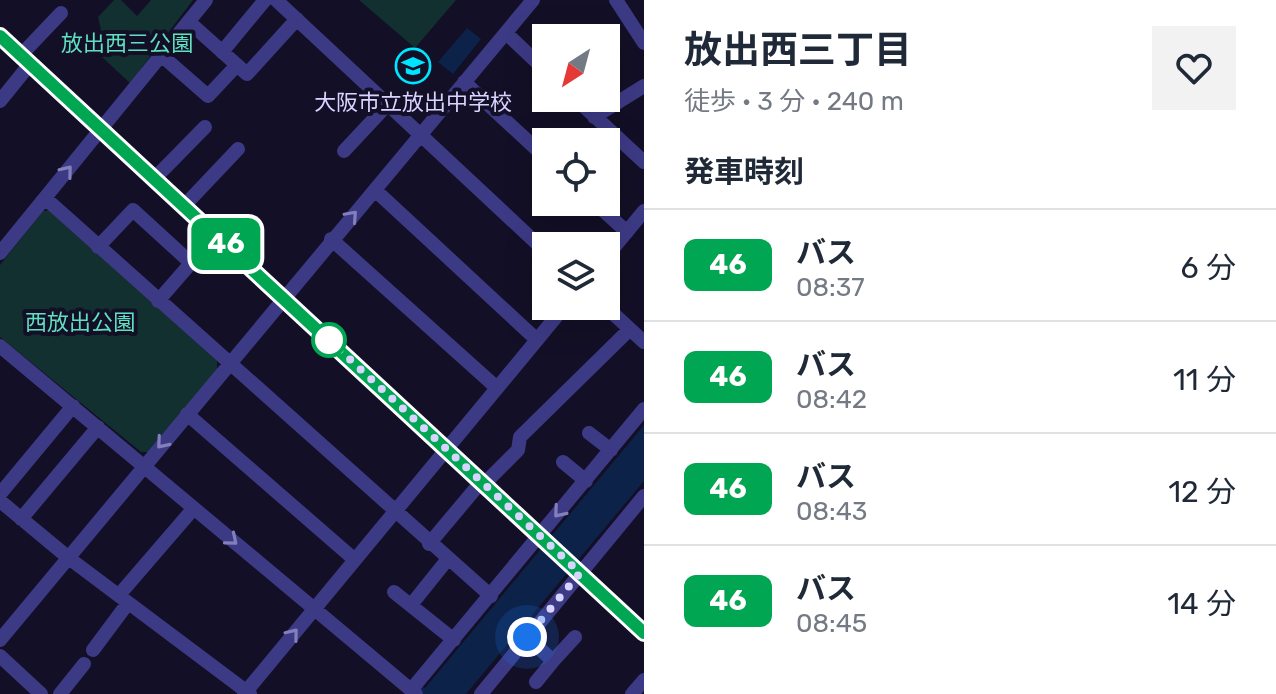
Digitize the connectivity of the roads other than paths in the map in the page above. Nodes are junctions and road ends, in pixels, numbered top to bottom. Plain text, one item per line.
1 (206, 0) edge
2 (265, 0) edge
3 (276, 0) edge
4 (533, 0) edge
5 (616, 0) edge
6 (61, 13) dead end
7 (297, 19) junction
8 (189, 22) junction
9 (506, 33) junction
10 (0, 36) edge
11 (644, 43) edge
12 (222, 52) junction
13 (161, 55) junction
14 (532, 58) edge
15 (26, 59) junction
16 (237, 65) junction
17 (464, 82) junction
18 (644, 86) edge
19 (0, 101) edge
20 (387, 105) junction
21 (589, 112) edge
22 (594, 117) junction
23 (205, 127) dead end
24 (101, 128) junction
25 (420, 135) junction
26 (532, 145) edge
27 (238, 149) dead end
28 (344, 151) dead end
29 (644, 162) edge
30 (155, 178) junction
31 (375, 190) junction
32 (45, 198) junction
33 (184, 206) junction
34 (644, 211) edge
35 (609, 216) edge
36 (627, 232) junction
37 (331, 239) junction
38 (532, 239) edge
39 (620, 240) edge
40 (98, 247) junction
41 (0, 253) edge
42 (285, 298) junction
43 (158, 301) junction
44 (553, 320) edge
45 (620, 320) edge
46 (630, 329) junction
47 (537, 340) junction
48 (644, 342) edge
49 (0, 346) edge
50 (228, 364) junction
51 (497, 388) junction
52 (73, 406) junction
53 (644, 409) edge
54 (187, 414) junction
55 (98, 427) junction
56 (589, 433) dead end
57 (446, 449) junction
58 (611, 450) junction
59 (563, 462) dead end
60 (144, 465) junction
61 (586, 481) junction
62 (482, 483) junction
63 (0, 494) edge
64 (644, 496) edge
65 (0, 501) edge
66 (194, 508) junction
67 (394, 513) junction
68 (21, 519) junction
69 (541, 537) junction
70 (429, 544) junction
71 (70, 559) junction
72 (355, 560) junction
73 (447, 560) junction
74 (578, 572) junction
75 (394, 592) dead end
76 (491, 596) junction
77 (124, 599) junction
78 (411, 605) junction
79 (314, 607) junction
80 (644, 633) edge
81 (527, 637) junction
82 (575, 637) dead end
83 (0, 640) edge
84 (454, 640) junction
85 (93, 650) dead end
86 (0, 656) edge
87 (553, 661) junction
88 (84, 664) dead end
89 (644, 680) edge
90 (536, 682) dead end
91 (414, 692) edge
92 (246, 693) edge
93 (41, 694) edge
94 (60, 694) edge
95 (481, 694) edge
96 (632, 694) edge

1 - 8 street
2 - 12 street
3 - 7 street
4 - 9 street
5 - 11 street
6 - 15 street
7 - 16 street
7 - 20 street
8 - 12 street
8 - 13 street
9 - 14 street
9 - 17 street
10 - 15 street
12 - 16 street
13 - 16 street
13 - 24 street
15 - 19 street
15 - 24 street
17 - 25 street
17 - 26 street
18 - 22 street
20 - 25 street
20 - 28 street
21 - 22 street
22 - 29 street
23 - 30 street
24 - 30 street
32 -> 24 street
25 - 31 street
25 - 38 street
27 - 33 street
30 - 33 street
37 -> 31 street
31 - 47 street
32 - 40 street
32 - 41 street
33 - 42 street
34 - 36 street
35 - 36 street
36 - 39 street
37 - 42 street
37 - 51 street
40 - 43 street
40 - 43 street
42 - 50 street
42 - 57 street
43 - 50 street
44 - 47 street
45 - 46 street
46 - 48 street
46 - 62 street
47 - 51 street
49 - 52 street
50 - 54 street
50 - 67 street
51 - 57 street
52 - 55 street
52 - 63 street
53 - 58 street
54 -> 60 street
54 - 72 street
55 - 60 street
55 - 68 street
56 - 58 street
57 - 62 street
57 - 67 street
58 - 61 street
59 - 61 street
60 - 66 street
60 - 71 street
61 -> 69 street
62 - 69 street
62 - 70 street
64 - 74 street
65 - 68 street
66 - 77 street
66 -> 79 street
67 - 70 street
67 - 72 street
68 - 71 street
69 - 74 street
69 - 76 street
70 - 73 street
71 - 77 street
71 - 83 street
72 - 79 street
73 - 76 street
73 - 78 street
74 - 80 street
74 - 81 street
75 - 78 street
76 - 84 street
77 - 85 street
77 - 92 street
78 - 84 street
79 - 91 street
92 -> 79 street
81 - 87 street
81 - 95 street
82 - 87 street
84 - 91 street
86 - 93 street
87 - 90 street
88 - 94 street
89 - 96 street

